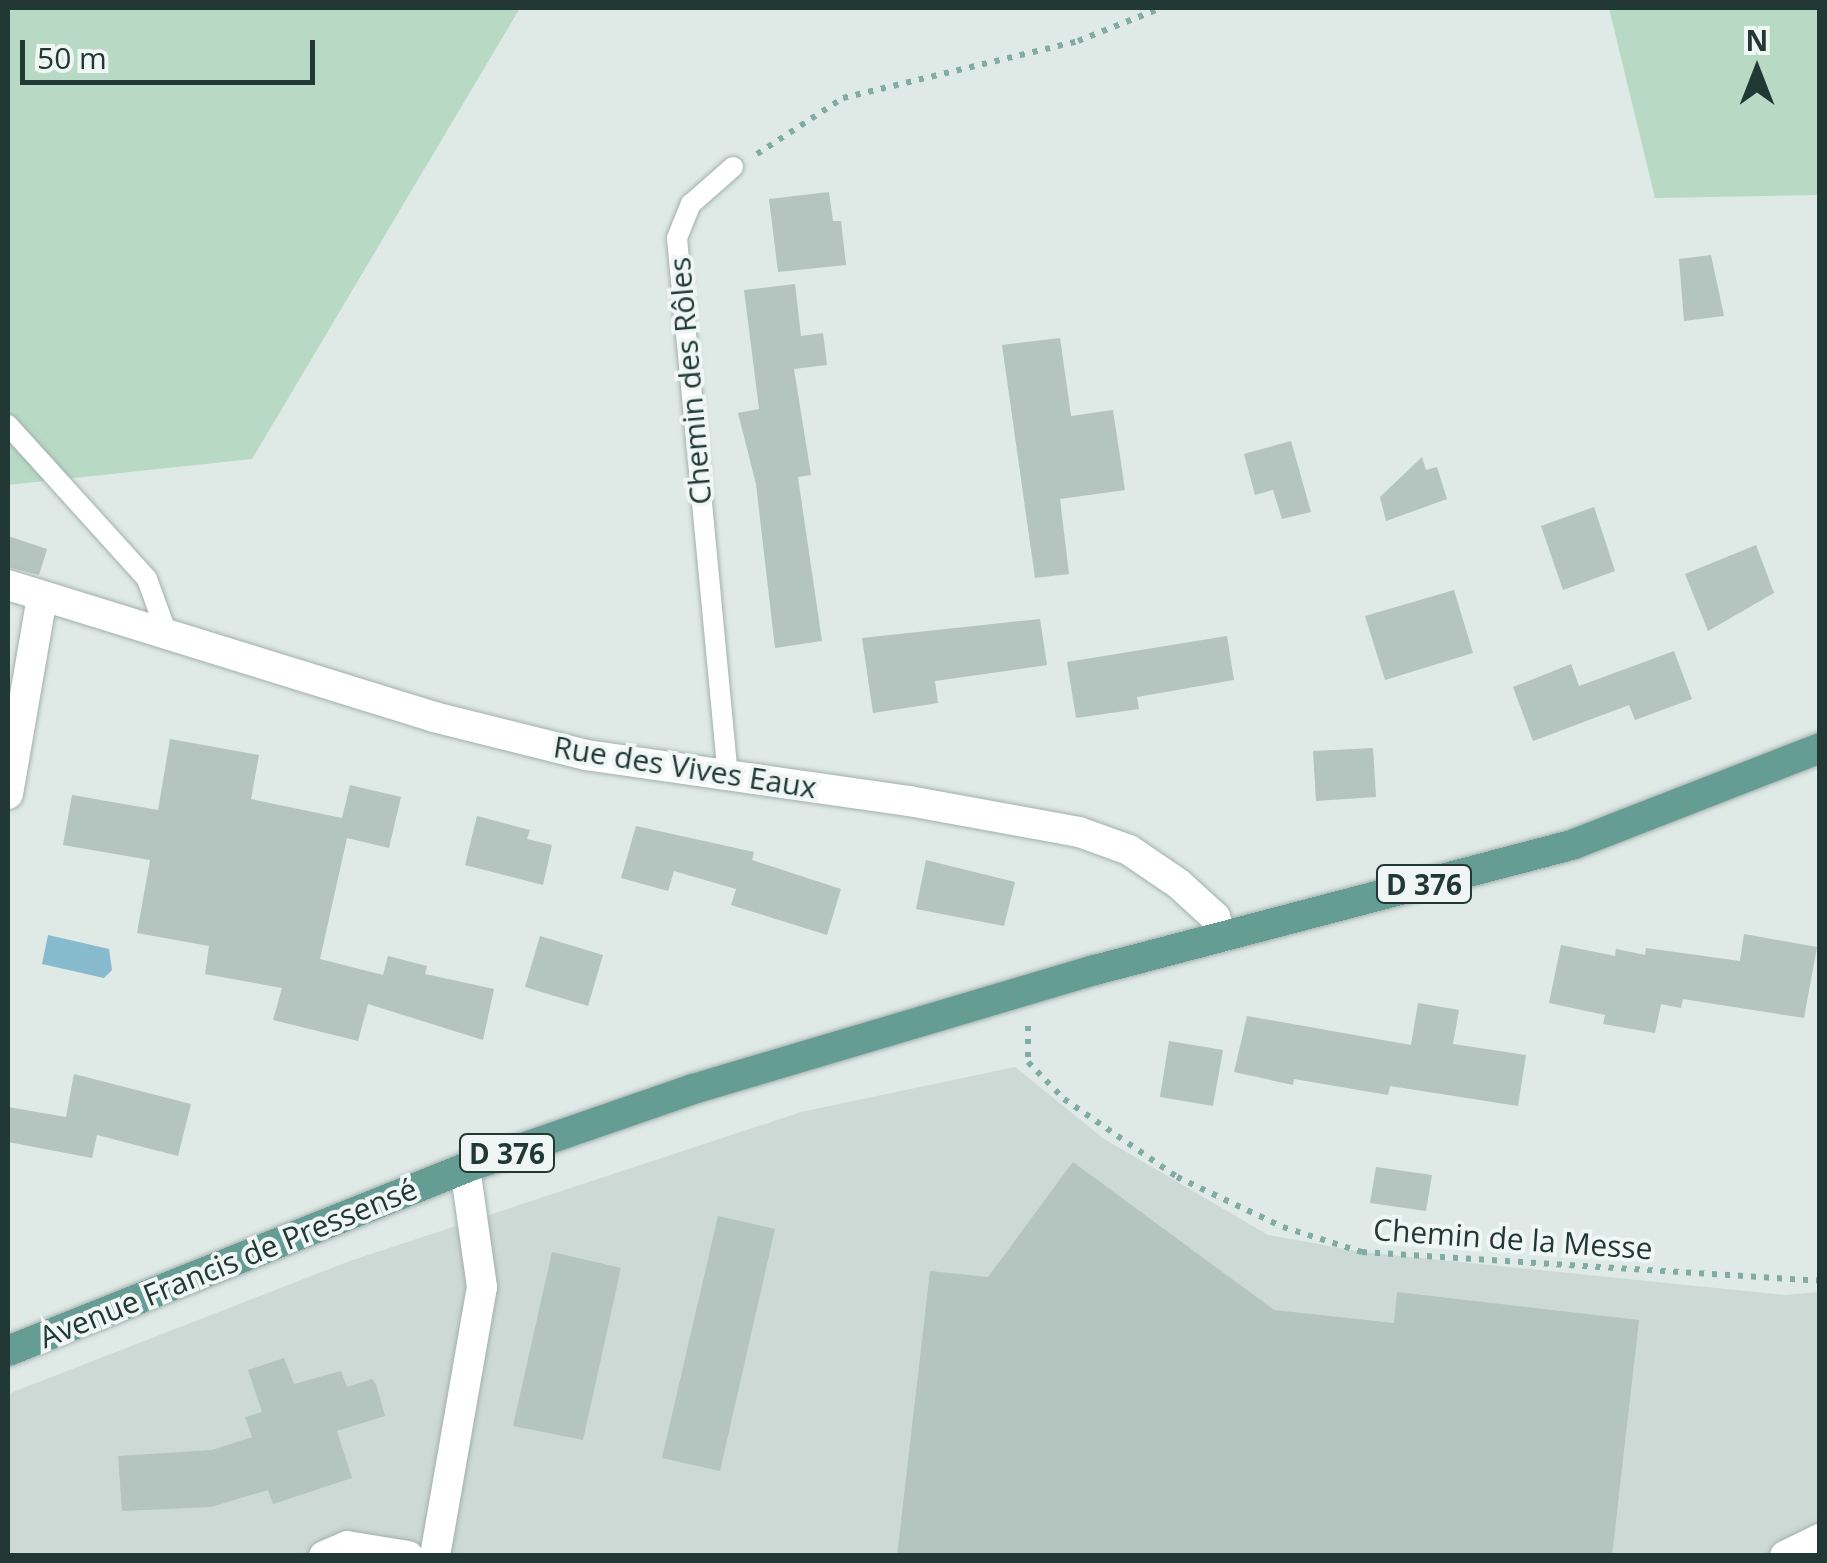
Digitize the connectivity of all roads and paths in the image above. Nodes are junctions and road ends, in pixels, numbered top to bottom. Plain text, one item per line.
1 (1161, 8) edge
2 (733, 167) joint
3 (8, 424) edge
4 (8, 585) edge
5 (42, 597) junction
6 (169, 639) junction
7 (1820, 748) edge
8 (728, 777) junction
9 (8, 794) edge
10 (1221, 937) junction
11 (1020, 992) junction
12 (464, 1168) junction
13 (1820, 1280) edge
14 (8, 1351) edge
15 (1820, 1539) edge
16 (324, 1556) edge
17 (408, 1556) edge
18 (435, 1556) edge
19 (1785, 1556) edge

1 - 2 path
2 - 8 lane, Chemin des Rôles
3 - 6 lane
4 - 5 street, Rue des Vives Eaux
5 - 6 street, Rue des Vives Eaux
5 - 9 street
6 - 8 street, Rue des Vives Eaux
7 - 10 main road, D 376
8 - 10 street, Rue des Vives Eaux
10 - 11 main road, D 376
11 - 12 main road, Avenue Francis de Pressensé / D 376
11 - 13 path, Chemin de la Messe
12 - 14 main road, Avenue Francis de Pressensé / D 376
12 - 18 street
15 - 19 street
16 - 17 street

